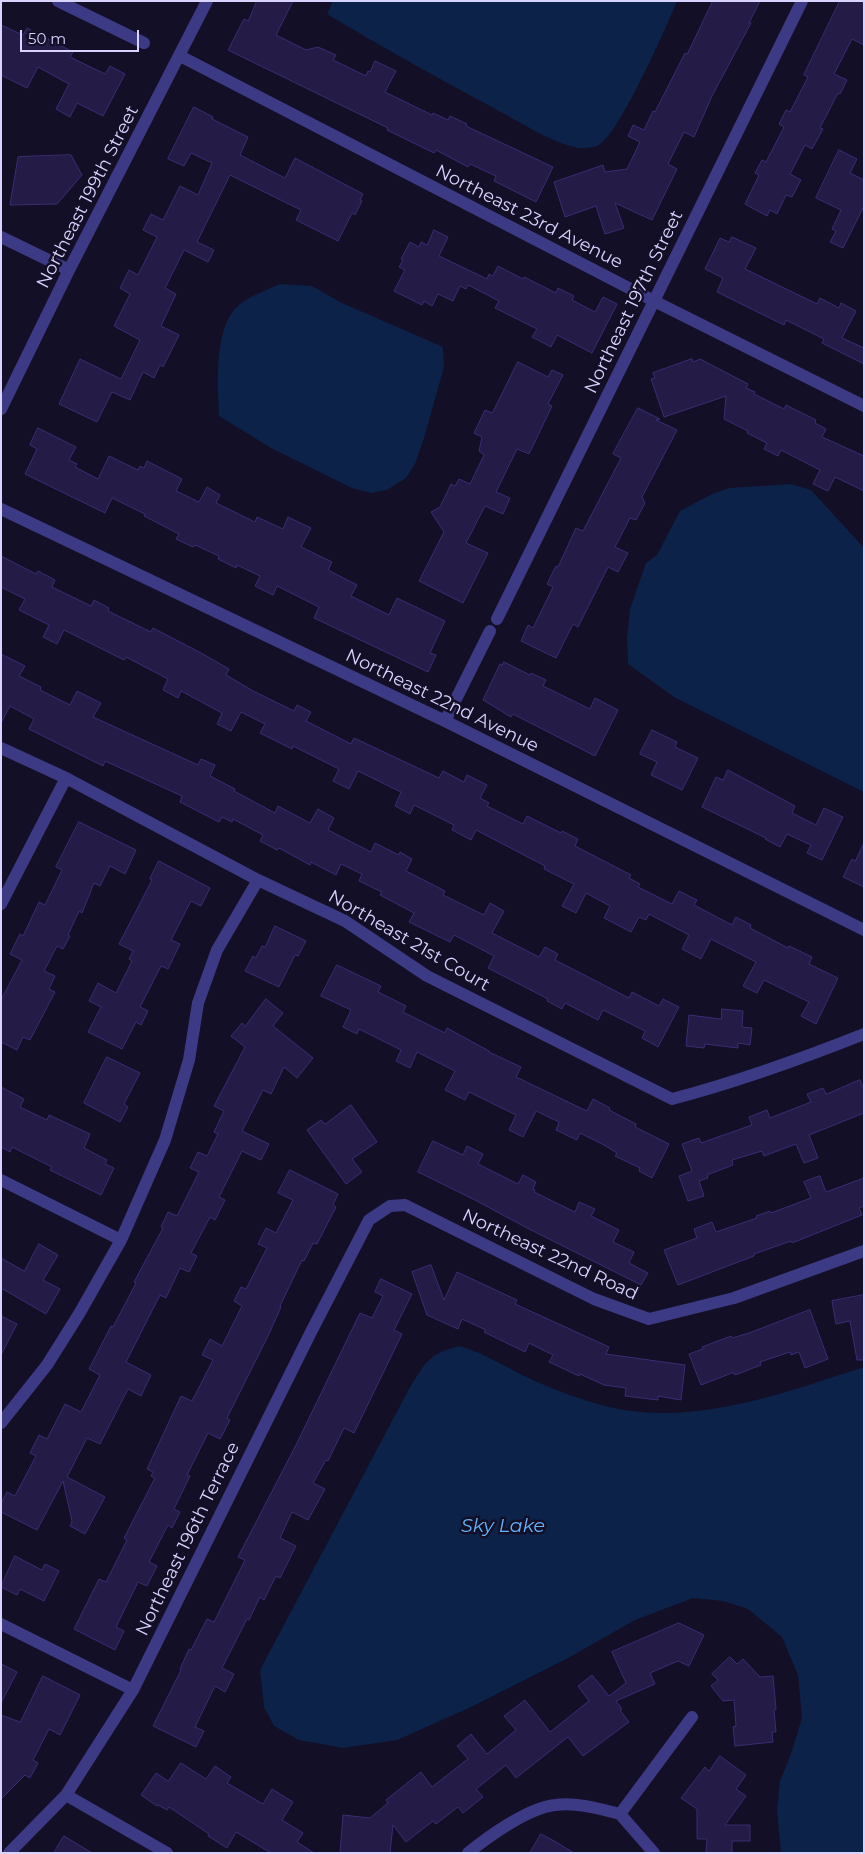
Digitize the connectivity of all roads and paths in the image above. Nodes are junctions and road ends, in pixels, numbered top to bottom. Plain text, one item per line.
1 (58, 1) edge
2 (207, 1) edge
3 (802, 1) edge
4 (144, 42) dead end
5 (180, 56) junction
6 (1, 237) edge
7 (69, 270) junction
8 (654, 301) junction
9 (864, 406) edge
10 (1, 409) edge
11 (1, 510) edge
12 (496, 619) dead end
13 (490, 631) dead end
14 (445, 722) junction
15 (1, 748) edge
16 (66, 778) junction
17 (258, 880) junction
18 (1, 904) edge
19 (864, 930) edge
20 (864, 1034) edge
21 (1, 1180) edge
22 (369, 1220) joint
23 (121, 1240) junction
24 (864, 1251) edge
25 (1, 1424) edge
26 (1, 1624) edge
27 (133, 1690) junction
28 (692, 1717) dead end
29 (66, 1795) junction
30 (620, 1814) junction
31 (8, 1853) edge
32 (166, 1853) edge
33 (468, 1853) edge
34 (654, 1853) edge

1 - 4 street
2 - 5 street, Northeast 199th Street
3 - 8 street, Northeast 197th Street
5 - 7 street, Northeast 199th Street
5 - 8 street, Northeast 23rd Avenue
6 - 7 street
7 - 10 street, Northeast 199th Street
8 - 9 street, Northeast 23rd Avenue
8 - 12 street, Northeast 197th Street
11 - 14 street, Northeast 22nd Avenue
13 - 14 street
14 - 19 street, Northeast 22nd Avenue
15 - 16 street, Northeast 21st Court
16 - 17 street, Northeast 21st Court
16 - 18 street
17 - 20 street, Northeast 21st Court
17 - 23 street
21 - 23 street
22 - 24 street, Northeast 22nd Road
22 - 27 street, Northeast 196th Terrace
23 - 25 street
26 - 27 street
27 - 29 street, Northeast 196th Terrace
28 - 30 street
29 - 31 street, Northeast 196th Terrace
29 - 32 street
30 - 33 street
30 - 34 street

